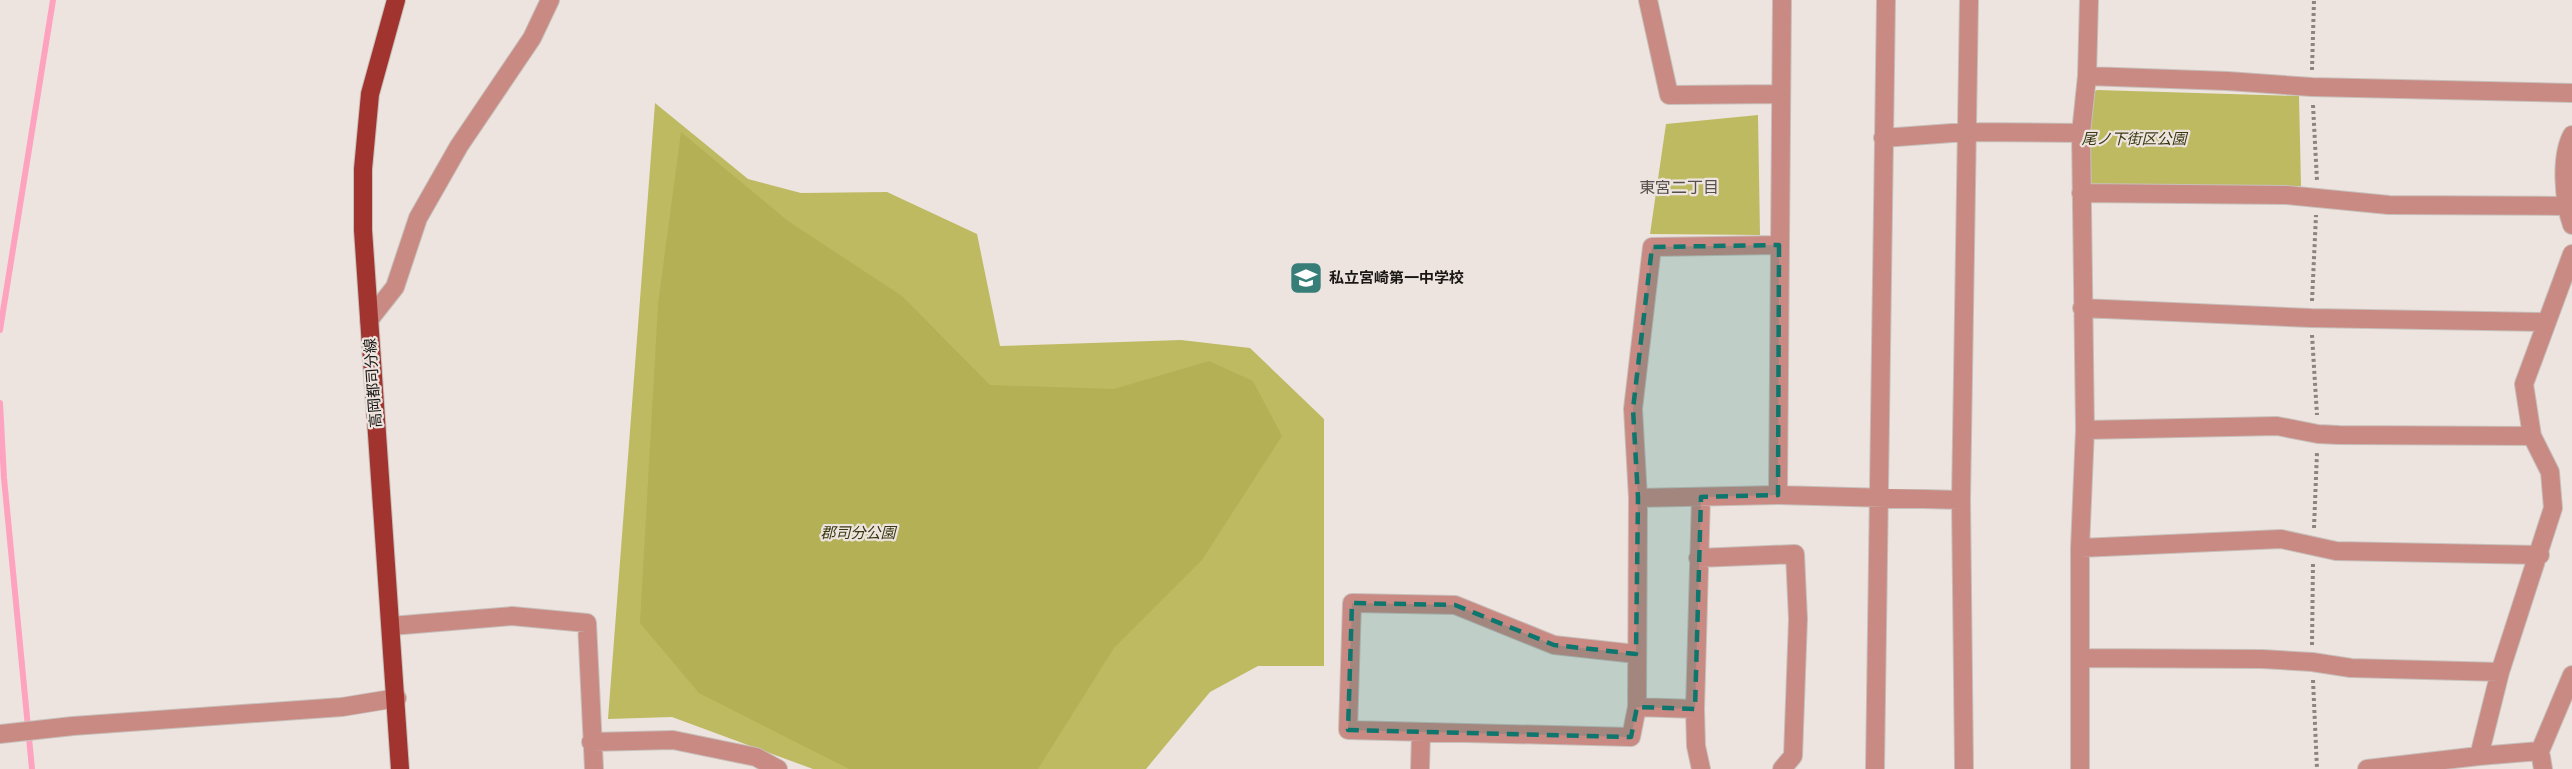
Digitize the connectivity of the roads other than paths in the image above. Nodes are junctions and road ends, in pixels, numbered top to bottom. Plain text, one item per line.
1 (396, 0) edge
2 (550, 0) edge
3 (1648, 0) edge
4 (1782, 0) edge
5 (1886, 0) edge
6 (1969, 0) edge
7 (2089, 0) edge
8 (2086, 76) junction
9 (2572, 93) edge
10 (1780, 94) junction
11 (1966, 132) junction
12 (2081, 133) junction
13 (2572, 135) edge
14 (1883, 138) junction
15 (2081, 193) junction
16 (2565, 206) junction
17 (2572, 225) edge
18 (1779, 245) junction
19 (2572, 254) edge
20 (2082, 308) junction
21 (369, 320) junction
22 (2546, 322) junction
23 (2085, 430) junction
24 (2532, 436) junction
25 (1778, 495) junction
26 (1701, 497) junction
27 (1638, 498) junction
28 (1877, 498) junction
29 (1960, 500) junction
30 (2080, 548) junction
31 (2540, 555) junction
32 (1698, 558) junction
33 (391, 626) junction
34 (1636, 654) junction
35 (2082, 658) junction
36 (2500, 672) junction
37 (2572, 675) edge
38 (397, 698) junction
39 (1637, 707) junction
40 (1695, 709) junction
41 (1421, 733) junction
42 (0, 734) edge
43 (591, 742) junction
44 (2479, 756) junction
45 (2542, 760) edge
46 (400, 769) edge
47 (594, 769) edge
48 (778, 769) edge
49 (1420, 769) edge
50 (1701, 769) edge
51 (1782, 769) edge
52 (1875, 769) edge
53 (1964, 769) edge
54 (2080, 769) edge
55 (2367, 769) edge

1 - 21 main road, 高岡都司分線
2 - 21 street
3 - 10 street
4 - 10 street
5 - 14 street
6 - 11 street
7 - 8 street
8 - 9 street
8 - 12 street
10 - 18 street
11 - 12 street
11 - 14 street
11 - 29 street
12 - 15 street
13 - 16 street
14 - 28 street
15 - 16 street
15 - 20 street
16 - 17 street
18 - 25 street
18 - 27 street
19 - 22 street
20 - 22 street
20 - 23 street
21 - 33 main road, 高岡都司分線
22 - 24 street
23 - 24 street
23 - 30 street
24 - 31 street
25 - 26 street
25 - 28 street
26 - 27 street
26 - 32 street
27 - 34 street
28 - 29 street
28 - 52 street
29 - 53 street
30 - 31 street
30 - 35 street
31 - 36 street
32 - 40 street
32 - 51 street
33 - 38 main road, 高岡都司分線
33 - 43 street
34 - 39 street
34 - 41 street
35 - 36 street
35 - 54 street
36 - 44 street
37 - 45 street
38 - 42 street
38 - 46 main road, 高岡都司分線
39 - 40 street
39 - 41 street
40 - 50 street
41 - 49 street
43 - 47 street
43 - 48 street
44 - 45 street
44 - 55 street

